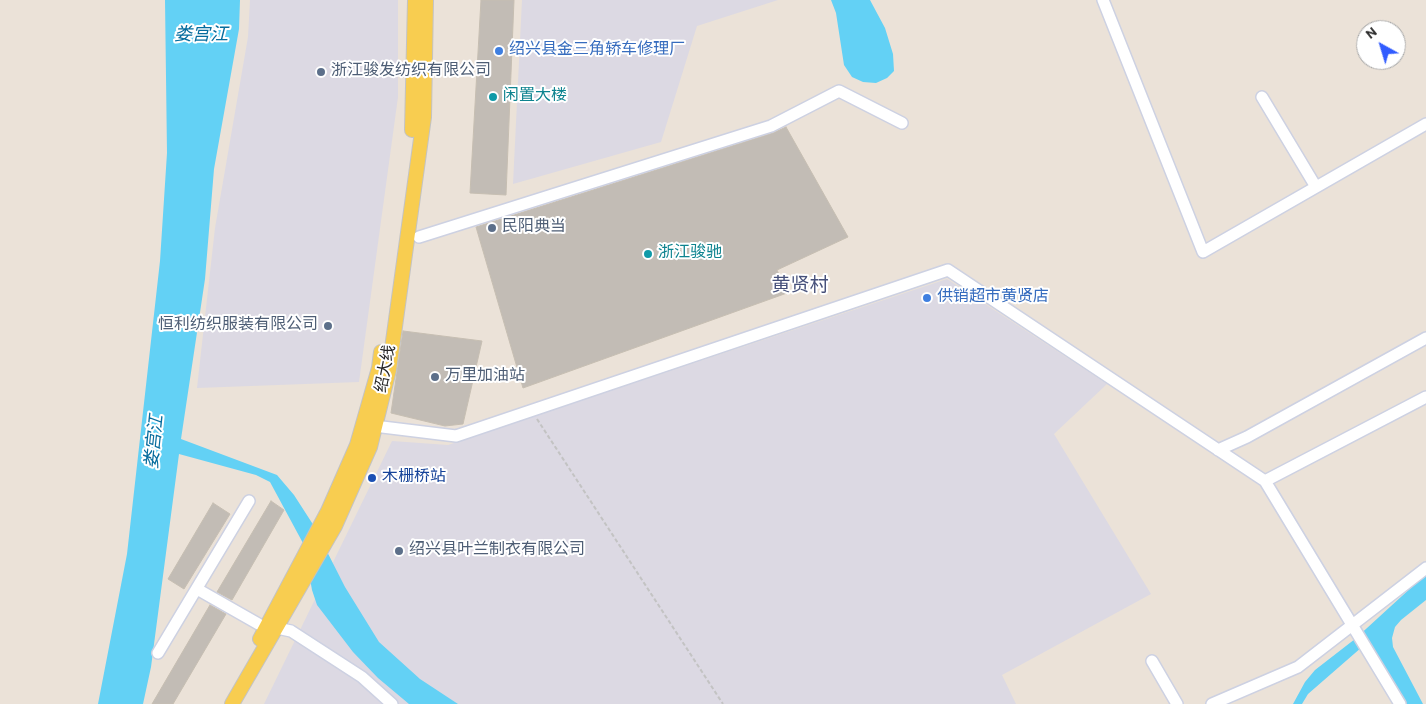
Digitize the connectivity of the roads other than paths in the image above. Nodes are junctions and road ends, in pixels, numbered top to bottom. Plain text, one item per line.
1 (415, 0) edge
2 (426, 0) edge
3 (1103, 0) edge
4 (1262, 97) dead end
5 (902, 123) dead end
6 (1426, 124) edge
7 (1316, 188) junction
8 (419, 238) dead end
9 (1426, 338) edge
10 (1426, 397) edge
11 (369, 425) junction
12 (1218, 450) junction
13 (1265, 481) junction
14 (249, 501) dead end
15 (1426, 568) edge
16 (298, 580) junction
17 (197, 589) junction
18 (272, 627) junction
19 (1354, 629) junction
20 (158, 653) dead end
21 (1152, 661) dead end
22 (230, 702) edge
23 (392, 704) edge
24 (1177, 704) edge
25 (1212, 704) edge
26 (1400, 704) edge

1 - 11 main road, 绍大线
2 - 11 main road, 绍大线
3 - 7 street
4 - 7 street
5 - 8 street
6 - 7 street
9 - 12 street
10 - 13 street
11 - 12 street
11 - 16 main road, 绍大线
11 - 16 main road, 绍大线
12 - 13 street
13 - 19 street
14 - 17 street
15 - 19 street
16 - 18 main road, 绍大线
17 - 18 street
17 - 20 street
18 - 22 main road, 绍大线
18 - 23 street
19 - 25 street
19 - 26 street
21 - 24 street

